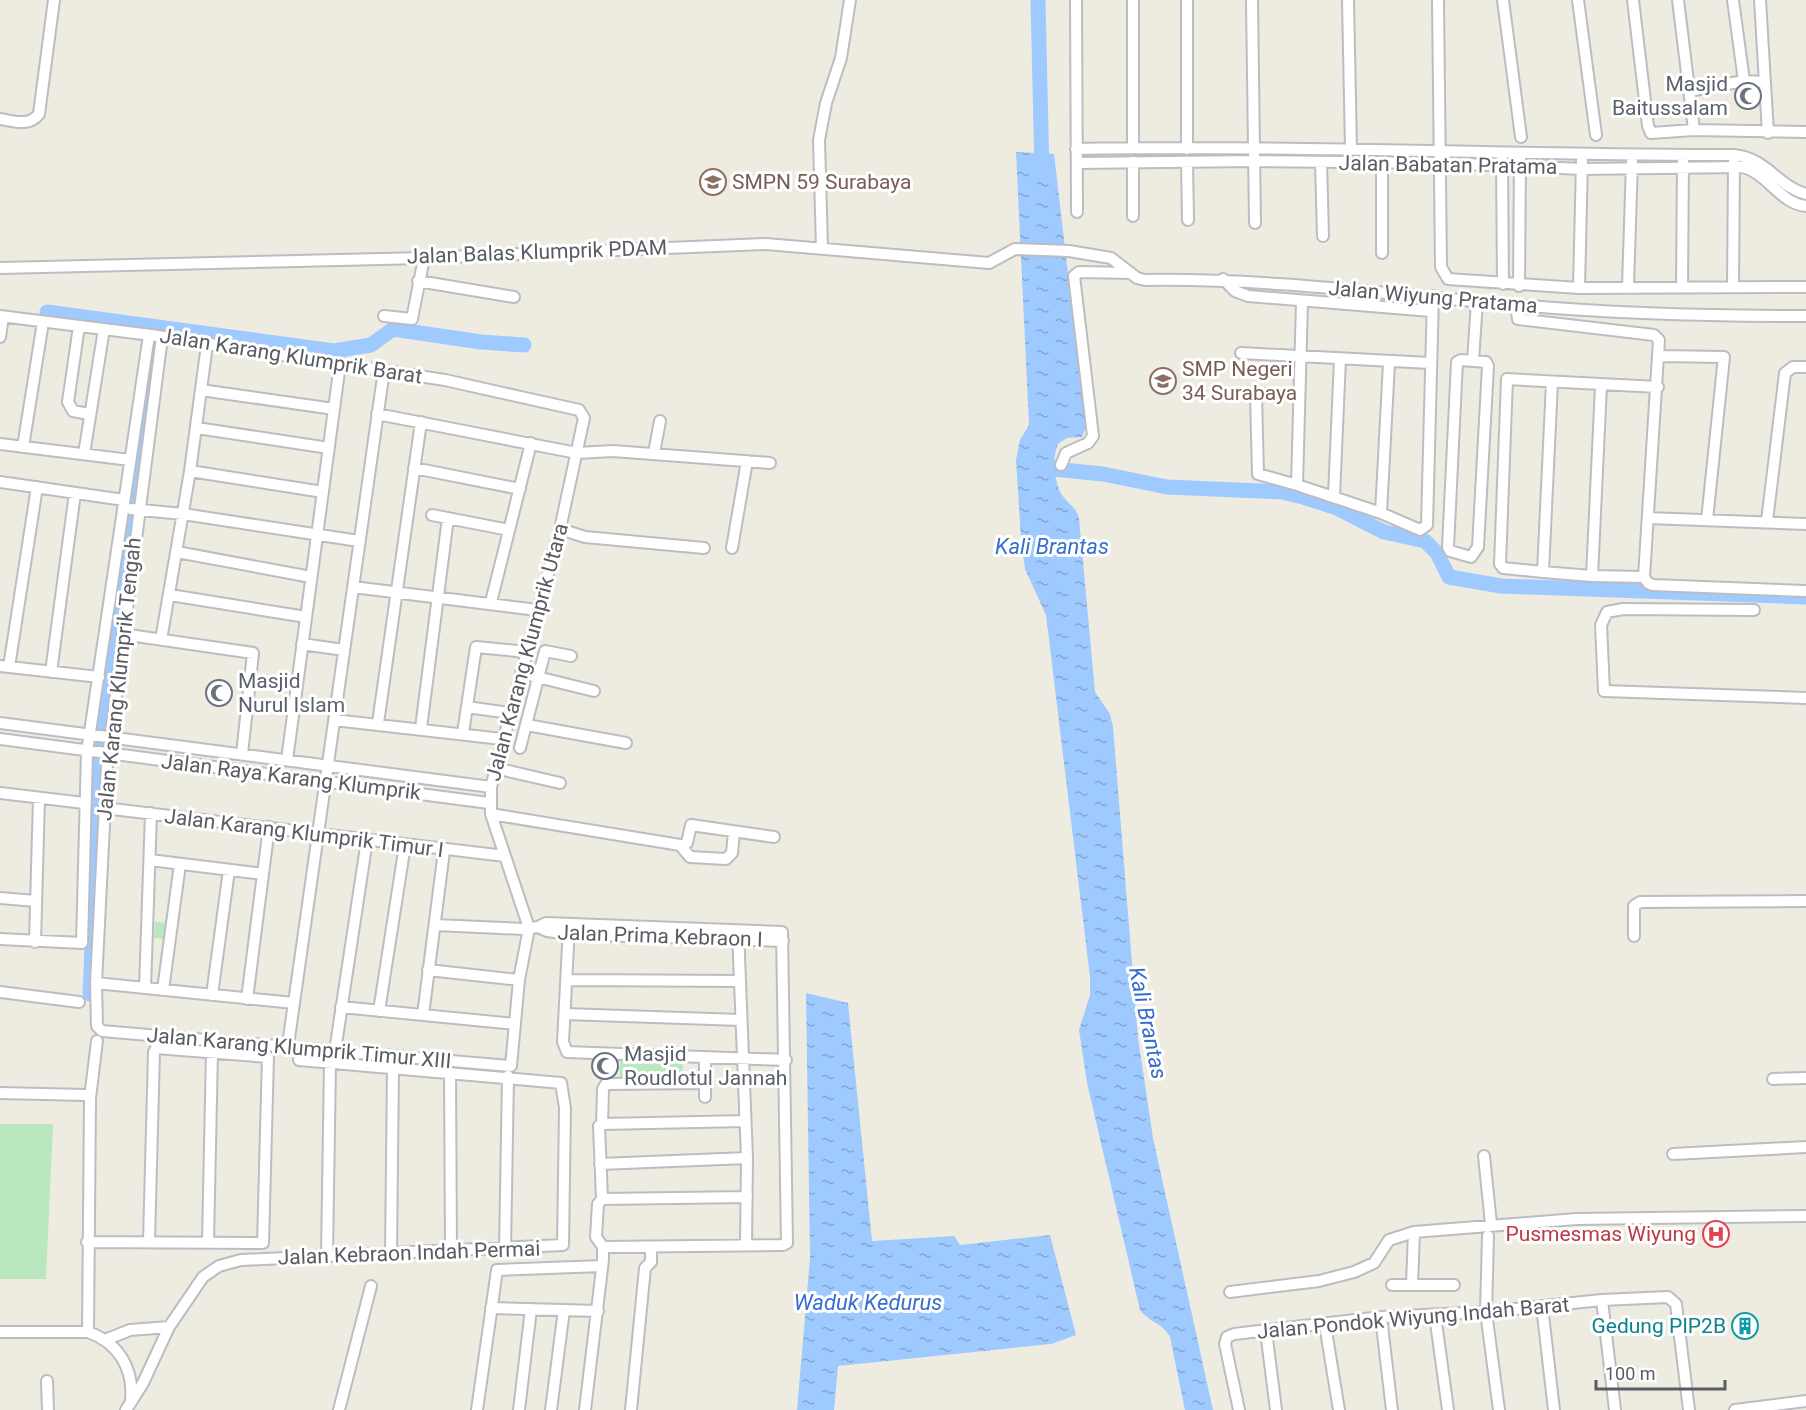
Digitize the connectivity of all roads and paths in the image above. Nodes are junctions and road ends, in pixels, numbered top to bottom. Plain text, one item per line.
1 (54, 0) edge
2 (850, 0) edge
3 (1076, 0) edge
4 (1133, 0) edge
5 (1187, 0) edge
6 (1252, 0) edge
7 (1348, 0) edge
8 (1438, 0) edge
9 (1503, 0) edge
10 (1578, 0) edge
11 (1633, 0) edge
12 (1678, 0) edge
13 (1733, 0) edge
14 (1760, 0) edge
15 (1744, 81) junction
16 (1764, 82) junction
17 (1689, 91) junction
18 (0, 119) edge
19 (1694, 130) junction
20 (1806, 132) edge
21 (1768, 133) junction
22 (1596, 135) dead end
23 (1521, 137) dead end
24 (1133, 148) junction
25 (1187, 148) junction
26 (1254, 148) junction
27 (1076, 149) junction
28 (1351, 149) junction
29 (1440, 151) junction
30 (1583, 155) junction
31 (1632, 155) junction
32 (1684, 155) junction
33 (1734, 155) junction
34 (1502, 160) junction
35 (1520, 160) junction
36 (1255, 161) junction
37 (1133, 162) junction
38 (1187, 162) junction
39 (1321, 162) junction
40 (1077, 163) junction
41 (1382, 163) junction
42 (1441, 163) junction
43 (1683, 167) junction
44 (1734, 167) junction
45 (1631, 168) junction
46 (1582, 169) junction
47 (1806, 194) edge
48 (1806, 206) edge
49 (1077, 212) dead end
50 (1133, 216) dead end
51 (1188, 220) dead end
52 (1255, 223) dead end
53 (1323, 237) dead end
54 (822, 248) junction
55 (1069, 251) joint
56 (1382, 253) dead end
57 (424, 258) junction
58 (0, 268) edge
59 (1131, 273) junction
60 (1223, 279) junction
61 (418, 281) junction
62 (1503, 284) junction
63 (1519, 286) junction
64 (1628, 286) junction
65 (1682, 287) junction
66 (1733, 287) junction
67 (1806, 287) edge
68 (1579, 288) junction
69 (1433, 296) junction
70 (514, 297) dead end
71 (1302, 301) junction
72 (1477, 302) junction
73 (1516, 305) junction
74 (1431, 310) junction
75 (1, 316) edge
76 (384, 316) dead end
77 (1806, 316) edge
78 (42, 321) junction
79 (79, 326) junction
80 (104, 329) junction
81 (155, 336) junction
82 (0, 337) edge
83 (207, 345) junction
84 (1241, 353) dead end
85 (1299, 356) junction
86 (1659, 356) junction
87 (1340, 359) junction
88 (1473, 361) junction
89 (1389, 363) junction
90 (1430, 363) junction
91 (340, 364) junction
92 (1806, 367) edge
93 (384, 370) junction
94 (1552, 382) junction
95 (1601, 386) junction
96 (1658, 387) junction
97 (201, 390) junction
98 (1297, 394) junction
99 (334, 409) junction
100 (579, 410) joint
101 (89, 414) junction
102 (378, 414) junction
103 (660, 421) dead end
104 (421, 422) junction
105 (196, 428) junction
106 (531, 443) junction
107 (0, 444) edge
108 (23, 447) junction
109 (329, 448) junction
110 (577, 453) junction
111 (654, 453) junction
112 (84, 454) junction
113 (130, 460) junction
114 (747, 460) junction
115 (770, 463) dead end
116 (1061, 465) dead end
117 (414, 468) junction
118 (190, 471) junction
119 (0, 482) edge
120 (1296, 485) junction
121 (37, 488) junction
122 (520, 489) junction
123 (323, 492) junction
124 (75, 493) junction
125 (1334, 496) junction
126 (129, 507) junction
127 (1381, 513) junction
128 (183, 514) junction
129 (432, 515) dead end
130 (448, 518) junction
131 (1648, 518) junction
132 (1707, 520) junction
133 (1767, 521) junction
134 (1806, 524) edge
135 (563, 530) junction
136 (509, 531) junction
137 (317, 535) junction
138 (360, 541) junction
139 (704, 548) dead end
140 (732, 548) dead end
141 (177, 552) junction
142 (1543, 572) junction
143 (1592, 576) junction
144 (311, 577) junction
145 (1644, 577) junction
146 (353, 586) junction
147 (1806, 591) edge
148 (397, 592) junction
149 (170, 596) junction
150 (437, 596) junction
151 (490, 602) junction
152 (537, 610) junction
153 (1754, 610) dead end
154 (306, 617) junction
155 (122, 634) junction
156 (161, 640) junction
157 (302, 644) junction
158 (344, 650) junction
159 (527, 652) junction
160 (571, 656) dead end
161 (5, 666) edge
162 (51, 672) junction
163 (530, 675) junction
164 (99, 677) junction
165 (594, 692) dead end
166 (1806, 698) edge
167 (467, 706) junction
168 (510, 713) junction
169 (334, 720) junction
170 (0, 723) edge
171 (378, 723) junction
172 (527, 725) junction
173 (421, 728) junction
174 (463, 733) junction
175 (100, 736) junction
176 (0, 739) edge
177 (502, 739) junction
178 (626, 743) dead end
179 (520, 748) dead end
180 (98, 753) junction
181 (242, 754) junction
182 (287, 760) junction
183 (327, 766) junction
184 (503, 770) junction
185 (325, 782) junction
186 (561, 783) dead end
187 (491, 787) junction
188 (0, 793) edge
189 (39, 798) junction
190 (84, 803) junction
191 (104, 808) junction
192 (497, 812) junction
193 (151, 813) junction
194 (269, 827) junction
195 (734, 832) junction
196 (318, 833) junction
197 (774, 837) dead end
198 (367, 840) junction
199 (680, 844) junction
200 (405, 845) junction
201 (444, 851) junction
202 (505, 856) junction
203 (150, 861) junction
204 (180, 864) junction
205 (229, 870) junction
206 (263, 874) junction
207 (0, 898) edge
208 (36, 901) junction
209 (1806, 901) edge
210 (435, 925) junction
211 (533, 928) junction
212 (569, 930) junction
213 (738, 935) junction
214 (1634, 936) dead end
215 (0, 939) edge
216 (35, 942) junction
217 (428, 970) junction
218 (519, 980) junction
219 (568, 980) junction
220 (740, 981) junction
221 (96, 983) junction
222 (144, 988) junction
223 (163, 990) junction
224 (0, 992) edge
225 (212, 995) junction
226 (246, 999) junction
227 (79, 1002) dead end
228 (294, 1003) junction
229 (341, 1007) junction
230 (379, 1011) junction
231 (565, 1014) junction
232 (423, 1015) junction
233 (741, 1020) junction
234 (96, 1022) joint
235 (515, 1024) junction
236 (97, 1041) dead end
237 (288, 1045) junction
238 (212, 1051) junction
239 (335, 1051) junction
240 (705, 1059) junction
241 (299, 1060) dead end
242 (742, 1060) junction
243 (786, 1060) junction
244 (330, 1063) junction
245 (393, 1068) junction
246 (508, 1072) junction
247 (450, 1073) junction
248 (1806, 1078) edge
249 (1773, 1079) dead end
250 (704, 1083) junction
251 (0, 1093) edge
252 (705, 1097) dead end
253 (90, 1098) junction
254 (746, 1120) junction
255 (602, 1124) junction
256 (1806, 1147) edge
257 (1673, 1154) dead end
258 (1484, 1156) dead end
259 (747, 1158) junction
260 (600, 1164) junction
261 (747, 1197) junction
262 (602, 1199) junction
263 (1806, 1216) edge
264 (1491, 1224) junction
265 (1414, 1232) junction
266 (1488, 1236) dead end
267 (149, 1241) junction
268 (208, 1241) junction
269 (87, 1242) junction
270 (746, 1245) junction
271 (505, 1250) junction
272 (451, 1251) junction
273 (391, 1253) junction
274 (651, 1253) junction
275 (327, 1257) junction
276 (603, 1257) junction
277 (1412, 1285) junction
278 (1454, 1285) dead end
279 (371, 1286) dead end
280 (1392, 1286) dead end
281 (1230, 1292) dead end
282 (1602, 1300) junction
283 (1542, 1306) junction
284 (491, 1308) junction
285 (531, 1310) junction
286 (564, 1310) junction
287 (598, 1311) junction
288 (1486, 1312) junction
289 (1435, 1315) junction
290 (1381, 1317) junction
291 (1325, 1325) junction
292 (169, 1327) junction
293 (1266, 1331) junction
294 (0, 1332) edge
295 (88, 1332) junction
296 (105, 1340) junction
297 (47, 1381) dead end
298 (1806, 1401) edge
299 (128, 1405) edge
300 (1792, 1406) edge
301 (48, 1410) edge
302 (339, 1410) edge
303 (477, 1410) edge
304 (522, 1410) edge
305 (551, 1410) edge
306 (585, 1410) edge
307 (631, 1410) edge
308 (1239, 1410) edge
309 (1276, 1410) edge
310 (1339, 1410) edge
311 (1392, 1410) edge
312 (1448, 1410) edge
313 (1499, 1410) edge
314 (1554, 1410) edge
315 (1615, 1410) edge
316 (1689, 1410) edge
317 (1735, 1410) edge

1 - 18 street
2 - 54 street
3 - 27 street
4 - 24 street
5 - 25 street
6 - 26 street
7 - 28 street
8 - 29 street
9 - 23 street
10 - 22 street
11 - 19 street
12 - 17 street
13 - 15 street
14 - 16 street
15 - 16 street
15 - 17 street
16 - 21 street
17 - 19 street
19 - 21 street
20 - 21 street
24 - 25 street, Jalan Babatan Pratama
24 - 27 street, Jalan Babatan Pratama
25 - 26 street, Jalan Babatan Pratama
26 - 28 street, Jalan Babatan Pratama
26 - 36 street
27 - 40 street
28 - 29 street, Jalan Babatan Pratama
29 - 34 street, Jalan Babatan Pratama
29 - 42 street
30 - 31 street, Jalan Babatan Pratama
30 - 35 street, Jalan Babatan Pratama
30 - 46 street
31 - 32 street, Jalan Babatan Pratama
31 - 45 street
32 - 33 street, Jalan Babatan Pratama
32 - 43 street
33 - 44 street
33 - 47 street, Jalan Babatan Pratama
34 - 35 street, Jalan Babatan Pratama
34 - 42 street, Jalan Babatan Pratama
34 - 62 street
35 - 46 street, Jalan Babatan Pratama
35 - 63 street
36 - 38 street, Jalan Babatan Pratama
36 - 39 street, Jalan Babatan Pratama
36 - 52 street
37 - 38 street, Jalan Babatan Pratama
37 - 40 street, Jalan Babatan Pratama
37 - 50 street
38 - 51 street
39 - 41 street, Jalan Babatan Pratama
39 - 53 street
40 - 49 street
41 - 42 street, Jalan Babatan Pratama
41 - 56 street
42 - 62 street, Jalan Wiyung Pratama
43 - 44 street, Jalan Babatan Pratama
43 - 45 street, Jalan Babatan Pratama
43 - 65 street
44 - 48 street, Jalan Babatan Pratama
44 - 66 street
45 - 46 street, Jalan Babatan Pratama
45 - 64 street
46 - 68 street
54 - 55 street, Jalan Balas Klumprik PDAM
54 - 57 street, Jalan Balas Klumprik PDAM
55 - 59 street, Jalan Wiyung Pratama
57 - 58 street, Jalan Balas Klumprik PDAM
57 - 61 street
59 - 60 street, Jalan Wiyung Pratama
59 - 116 street
60 - 69 street, Jalan Wiyung Pratama
60 - 71 street
61 - 70 street
61 - 76 street
62 - 63 street, Jalan Wiyung Pratama
63 - 68 street, Jalan Wiyung Pratama
64 - 65 street, Jalan Wiyung Pratama
64 - 68 street, Jalan Wiyung Pratama
65 - 66 street, Jalan Wiyung Pratama
66 - 67 street, Jalan Wiyung Pratama
69 - 72 street, Jalan Wiyung Pratama
69 - 74 street
71 - 74 street
71 - 85 street
72 - 73 street, Jalan Wiyung Pratama
72 - 88 street
73 - 77 street, Jalan Wiyung Pratama
73 - 86 street
74 - 90 street
75 - 78 street, Jalan Karang Klumprik Barat
75 - 82 street
78 - 79 street, Jalan Karang Klumprik Barat
78 - 108 street
79 - 80 street, Jalan Karang Klumprik Barat
79 - 101 street
80 - 81 street, Jalan Karang Klumprik Barat
80 - 101 street
81 - 83 street, Jalan Karang Klumprik Barat
81 - 113 street, Jalan Karang Klumprik Tengah
81 - 126 street, Jalan Karang Klumprik Tengah
83 - 91 street, Jalan Karang Klumprik Barat
83 - 97 street
84 - 85 street
85 - 87 street
85 - 98 street
86 - 96 street
86 - 132 street
87 - 89 street
87 - 125 street
88 - 88 street
89 - 90 street
89 - 127 street
90 - 127 street
91 - 93 street, Jalan Karang Klumprik Barat
91 - 99 street
92 - 133 street
93 - 100 street, Jalan Karang Klumprik Barat
93 - 102 street
94 - 95 street
94 - 142 street
94 - 142 street
95 - 96 street
95 - 143 street
96 - 131 street
97 - 99 street
97 - 105 street
98 - 120 street
98 - 120 street
99 - 109 street
100 - 110 street, Jalan Karang Klumprik Utara
101 - 112 street
102 - 104 street
102 - 138 street
103 - 111 street
104 - 106 street
104 - 117 street
105 - 109 street
105 - 118 street
106 - 110 street
106 - 122 street
107 - 108 street
108 - 112 street
109 - 123 street
110 - 111 street
110 - 135 street, Jalan Karang Klumprik Utara
111 - 114 street
112 - 113 street
113 - 126 street, Jalan Karang Klumprik Tengah
114 - 115 street
114 - 140 street
117 - 122 street
117 - 148 street
118 - 123 street
118 - 128 street
119 - 121 street
120 - 125 street
121 - 124 street
121 - 161 street
122 - 136 street
123 - 137 street
124 - 126 street
124 - 162 street
125 - 127 street
126 - 128 street
126 - 155 street, Jalan Karang Klumprik Tengah
126 - 164 street, Jalan Karang Klumprik Tengah
128 - 137 street
128 - 141 street
129 - 130 street
130 - 136 street
130 - 150 street
131 - 132 street
131 - 145 street
132 - 133 street
133 - 134 street
135 - 139 street
135 - 152 street, Jalan Karang Klumprik Utara
136 - 151 street
137 - 138 street
137 - 144 street
138 - 146 street
141 - 144 street
141 - 149 street
142 - 143 street
143 - 145 street
144 - 154 street
145 - 147 street
146 - 148 street
146 - 158 street
148 - 150 street
148 - 171 street
149 - 154 street
149 - 156 street
150 - 151 street
150 - 173 street
151 - 152 street
152 - 159 street, Jalan Karang Klumprik Utara
153 - 166 street
154 - 157 street
155 - 156 street
155 - 175 street, Jalan Karang Klumprik Tengah
156 - 181 street
157 - 158 street
157 - 182 street
158 - 169 street
159 - 163 street, Jalan Karang Klumprik Utara
159 - 167 street
160 - 163 street
161 - 162 street
162 - 164 street
163 - 165 street
163 - 168 street, Jalan Karang Klumprik Utara
163 - 172 street
164 - 175 street, Jalan Karang Klumprik Tengah
167 - 168 street
167 - 174 street
168 - 177 street, Jalan Karang Klumprik Utara
169 - 171 street
169 - 183 street
170 - 175 street, Jalan Raya Karang Klumprik
171 - 173 street
172 - 178 street
172 - 179 street
173 - 174 street
174 - 177 street
175 - 180 street, Jalan Karang Klumprik Tengah
175 - 180 street, Jalan Karang Klumprik Tengah
175 - 181 street, Jalan Raya Karang Klumprik
176 - 180 street, Jalan Raya Karang Klumprik
177 - 184 street, Jalan Karang Klumprik Utara
180 - 185 street, Jalan Raya Karang Klumprik
180 - 190 street
180 - 191 street, Jalan Karang Klumprik Tengah
181 - 182 street, Jalan Raya Karang Klumprik
182 - 183 street, Jalan Raya Karang Klumprik
183 - 185 street
183 - 187 street, Jalan Raya Karang Klumprik
184 - 186 street
184 - 187 street, Jalan Karang Klumprik Utara
185 - 192 street, Jalan Raya Karang Klumprik
185 - 196 street
187 - 192 street, Jalan Karang Klumprik Utara
188 - 189 street
189 - 190 street
189 - 208 street
190 - 216 street
191 - 193 street, Jalan Karang Klumprik Timur I
191 - 221 street, Jalan Karang Klumprik Tengah
192 - 199 street, Jalan Raya Karang Klumprik
192 - 202 street, Jalan Karang Klumprik Utara
193 - 194 street, Jalan Karang Klumprik Timur I
193 - 203 street
194 - 196 street, Jalan Karang Klumprik Timur I
194 - 206 street
195 - 197 street
195 - 199 street
195 - 199 street, Jalan Raya Karang Klumprik
196 - 198 street, Jalan Karang Klumprik Timur I
196 - 228 street
198 - 200 street, Jalan Karang Klumprik Timur I
198 - 229 street
200 - 201 street, Jalan Karang Klumprik Timur I
200 - 230 street
201 - 202 street, Jalan Karang Klumprik Timur I
201 - 210 street
202 - 211 street, Jalan Karang Klumprik Utara
203 - 204 street
203 - 222 street
204 - 205 street
204 - 223 street
205 - 206 street
205 - 225 street
206 - 226 street
207 - 208 street
208 - 216 street
209 - 214 street
210 - 211 street, Jalan Prima Kebraon I
210 - 217 street
211 - 212 street, Jalan Prima Kebraon I
211 - 218 street, Jalan Karang Klumprik Utara
212 - 213 street, Jalan Prima Kebraon I
212 - 219 street
213 - 220 street
213 - 243 street, Jalan Prima Kebraon I
215 - 216 street
217 - 218 street
217 - 232 street
218 - 235 street, Jalan Karang Klumprik Utara
219 - 220 street
219 - 231 street
220 - 233 street
221 - 222 street
221 - 234 street, Jalan Karang Klumprik Tengah
222 - 223 street
223 - 225 street
224 - 227 street
225 - 226 street
226 - 228 street
228 - 237 street
229 - 230 street
229 - 239 street
230 - 232 street
231 - 233 street
231 - 240 street
232 - 235 street
233 - 242 street
234 - 237 street, Jalan Karang Klumprik Timur XIII
235 - 246 street, Jalan Karang Klumprik Utara
236 - 253 street
237 - 239 street, Jalan Karang Klumprik Timur XIII
238 - 267 street
238 - 268 street
238 - 268 street
239 - 246 street, Jalan Karang Klumprik Timur XIII
240 - 242 street
240 - 250 street
241 - 244 street, Jalan Kebraon Indah Permai
242 - 243 street
242 - 254 street
243 - 270 street, Jalan Kebraon Indah Permai
244 - 245 street, Jalan Kebraon Indah Permai
244 - 275 street
245 - 247 street, Jalan Kebraon Indah Permai
245 - 273 street
246 - 247 street, Jalan Kebraon Indah Permai
246 - 271 street, Jalan Karang Klumprik Utara
246 - 271 street, Jalan Kebraon Indah Permai
247 - 272 street
248 - 249 street
250 - 252 street
250 - 255 street
251 - 253 street
253 - 269 street
254 - 255 street
254 - 259 street
255 - 260 street
256 - 257 street
258 - 264 street
259 - 260 street
259 - 261 street
260 - 262 street
261 - 262 street
261 - 270 street
262 - 276 street
263 - 264 street
264 - 265 street
265 - 277 street
265 - 281 street
266 - 288 street
267 - 268 street
267 - 269 street
269 - 295 street
270 - 274 street, Jalan Kebraon Indah Permai
271 - 272 street, Jalan Kebraon Indah Permai
272 - 273 street, Jalan Kebraon Indah Permai
273 - 275 street, Jalan Kebraon Indah Permai
274 - 276 street, Jalan Kebraon Indah Permai
274 - 307 street
275 - 292 street, Jalan Kebraon Indah Permai
276 - 284 street, Jalan Kebraon Indah Permai
276 - 287 street
277 - 278 street
277 - 280 street
279 - 302 street
282 - 283 street, Jalan Pondok Wiyung Indah Barat
282 - 315 street
282 - 316 street, Jalan Pondok Wiyung Indah Barat
283 - 288 street, Jalan Pondok Wiyung Indah Barat
283 - 314 street
284 - 285 street
284 - 303 street
285 - 286 street
285 - 304 street
286 - 287 street
286 - 305 street
287 - 306 street
288 - 289 street, Jalan Pondok Wiyung Indah Barat
288 - 313 street
289 - 290 street, Jalan Pondok Wiyung Indah Barat
289 - 312 street
290 - 291 street, Jalan Pondok Wiyung Indah Barat
290 - 311 street
291 - 293 street, Jalan Pondok Wiyung Indah Barat
291 - 310 street
292 - 296 street
292 - 299 street, Jalan Kebraon Indah Permai
293 - 308 street, Jalan Pondok Wiyung Indah Barat
293 - 309 street
294 - 295 street
295 - 296 street
296 - 299 street
297 - 301 street
298 - 300 street
300 - 317 street

